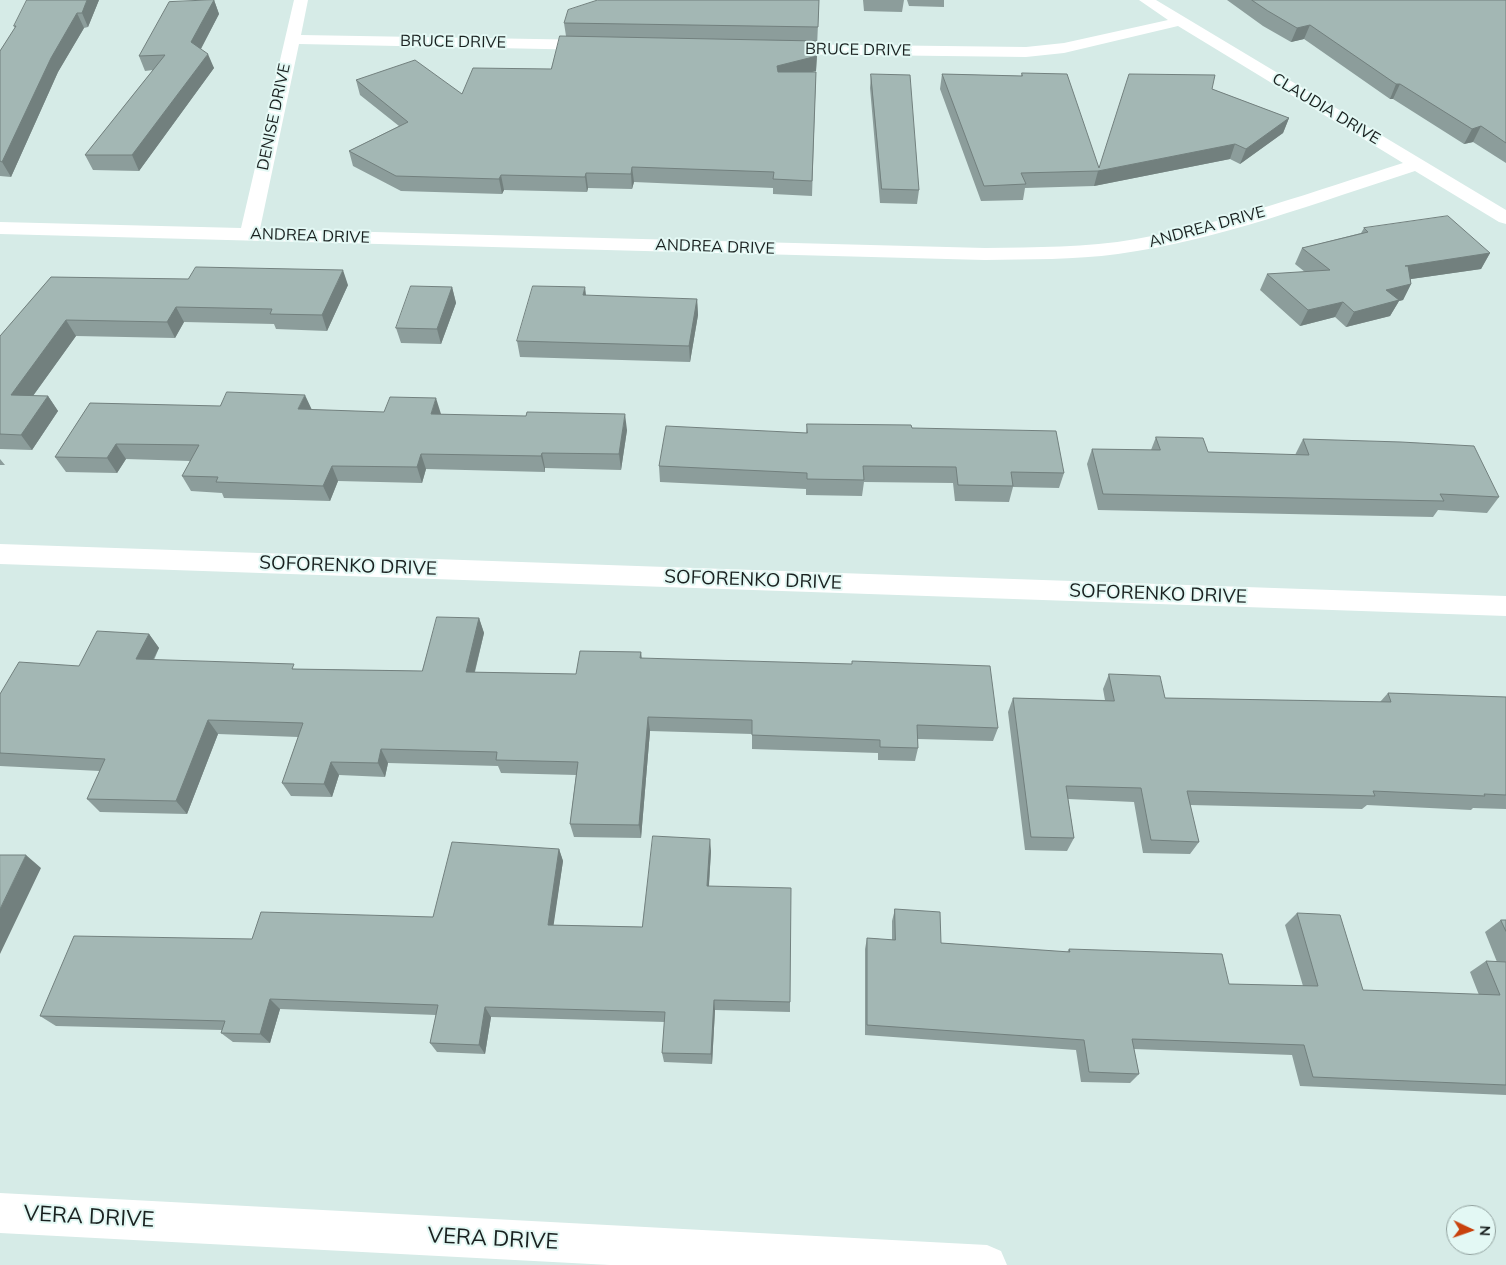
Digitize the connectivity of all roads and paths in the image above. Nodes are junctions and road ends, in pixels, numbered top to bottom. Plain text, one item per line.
1 (301, 0) edge
2 (1146, 0) edge
3 (1181, 21) junction
4 (291, 39) junction
5 (609, 45) edge
6 (768, 48) edge
7 (1418, 164) junction
8 (1506, 218) edge
9 (0, 228) edge
10 (249, 234) junction
11 (0, 554) edge
12 (1506, 606) edge
13 (0, 1213) edge
14 (986, 1265) edge

1 - 4 street, DENISE DRIVE
2 - 3 street, CLAUDIA DRIVE
3 - 6 street, BRUCE DRIVE
3 - 7 street, CLAUDIA DRIVE
4 - 5 street, BRUCE DRIVE
4 - 10 street, DENISE DRIVE
7 - 8 street, CLAUDIA DRIVE
7 - 10 street, ANDREA DRIVE
9 - 10 street, ANDREA DRIVE
11 - 12 street, SOFORENKO DRIVE
13 - 14 street, VERA DRIVE

